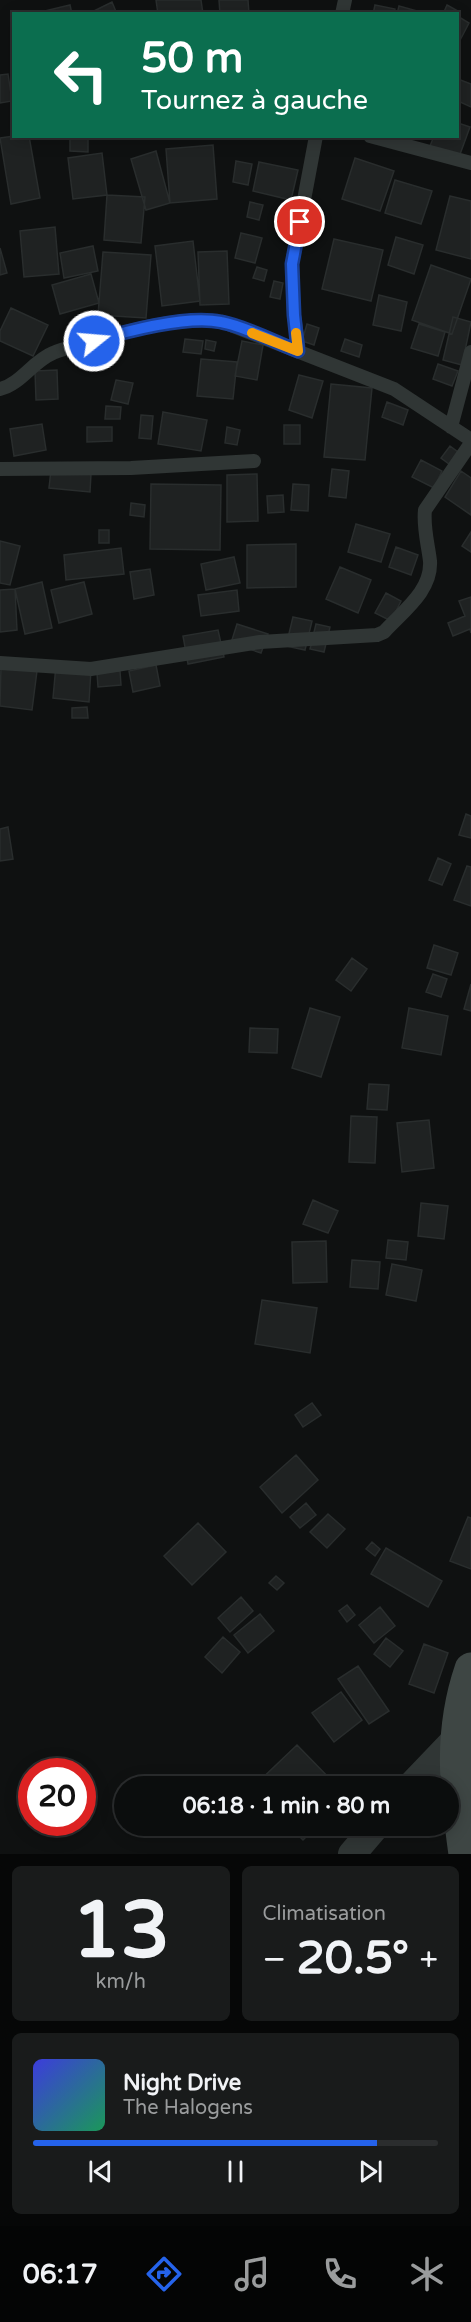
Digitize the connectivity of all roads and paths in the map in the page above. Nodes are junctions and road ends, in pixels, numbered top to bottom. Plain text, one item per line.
1 (316, 138) edge
2 (377, 138) edge
3 (471, 164) edge
4 (298, 351) junction
5 (471, 352) edge
6 (0, 389) edge
7 (451, 427) junction
8 (471, 442) edge
9 (254, 461) dead end
10 (0, 469) edge
11 (0, 663) edge
12 (471, 1669) edge
13 (455, 1740) junction
14 (421, 1776) edge
15 (367, 1836) edge
16 (352, 1854) edge
17 (465, 1854) edge

1 - 4 lane
2 - 3 lane
4 - 6 lane
4 - 7 lane
5 - 7 lane
7 - 8 lane
8 - 11 lane
9 - 10 lane
12 - 13 street
13 - 14 street
13 - 17 street
15 - 16 street

